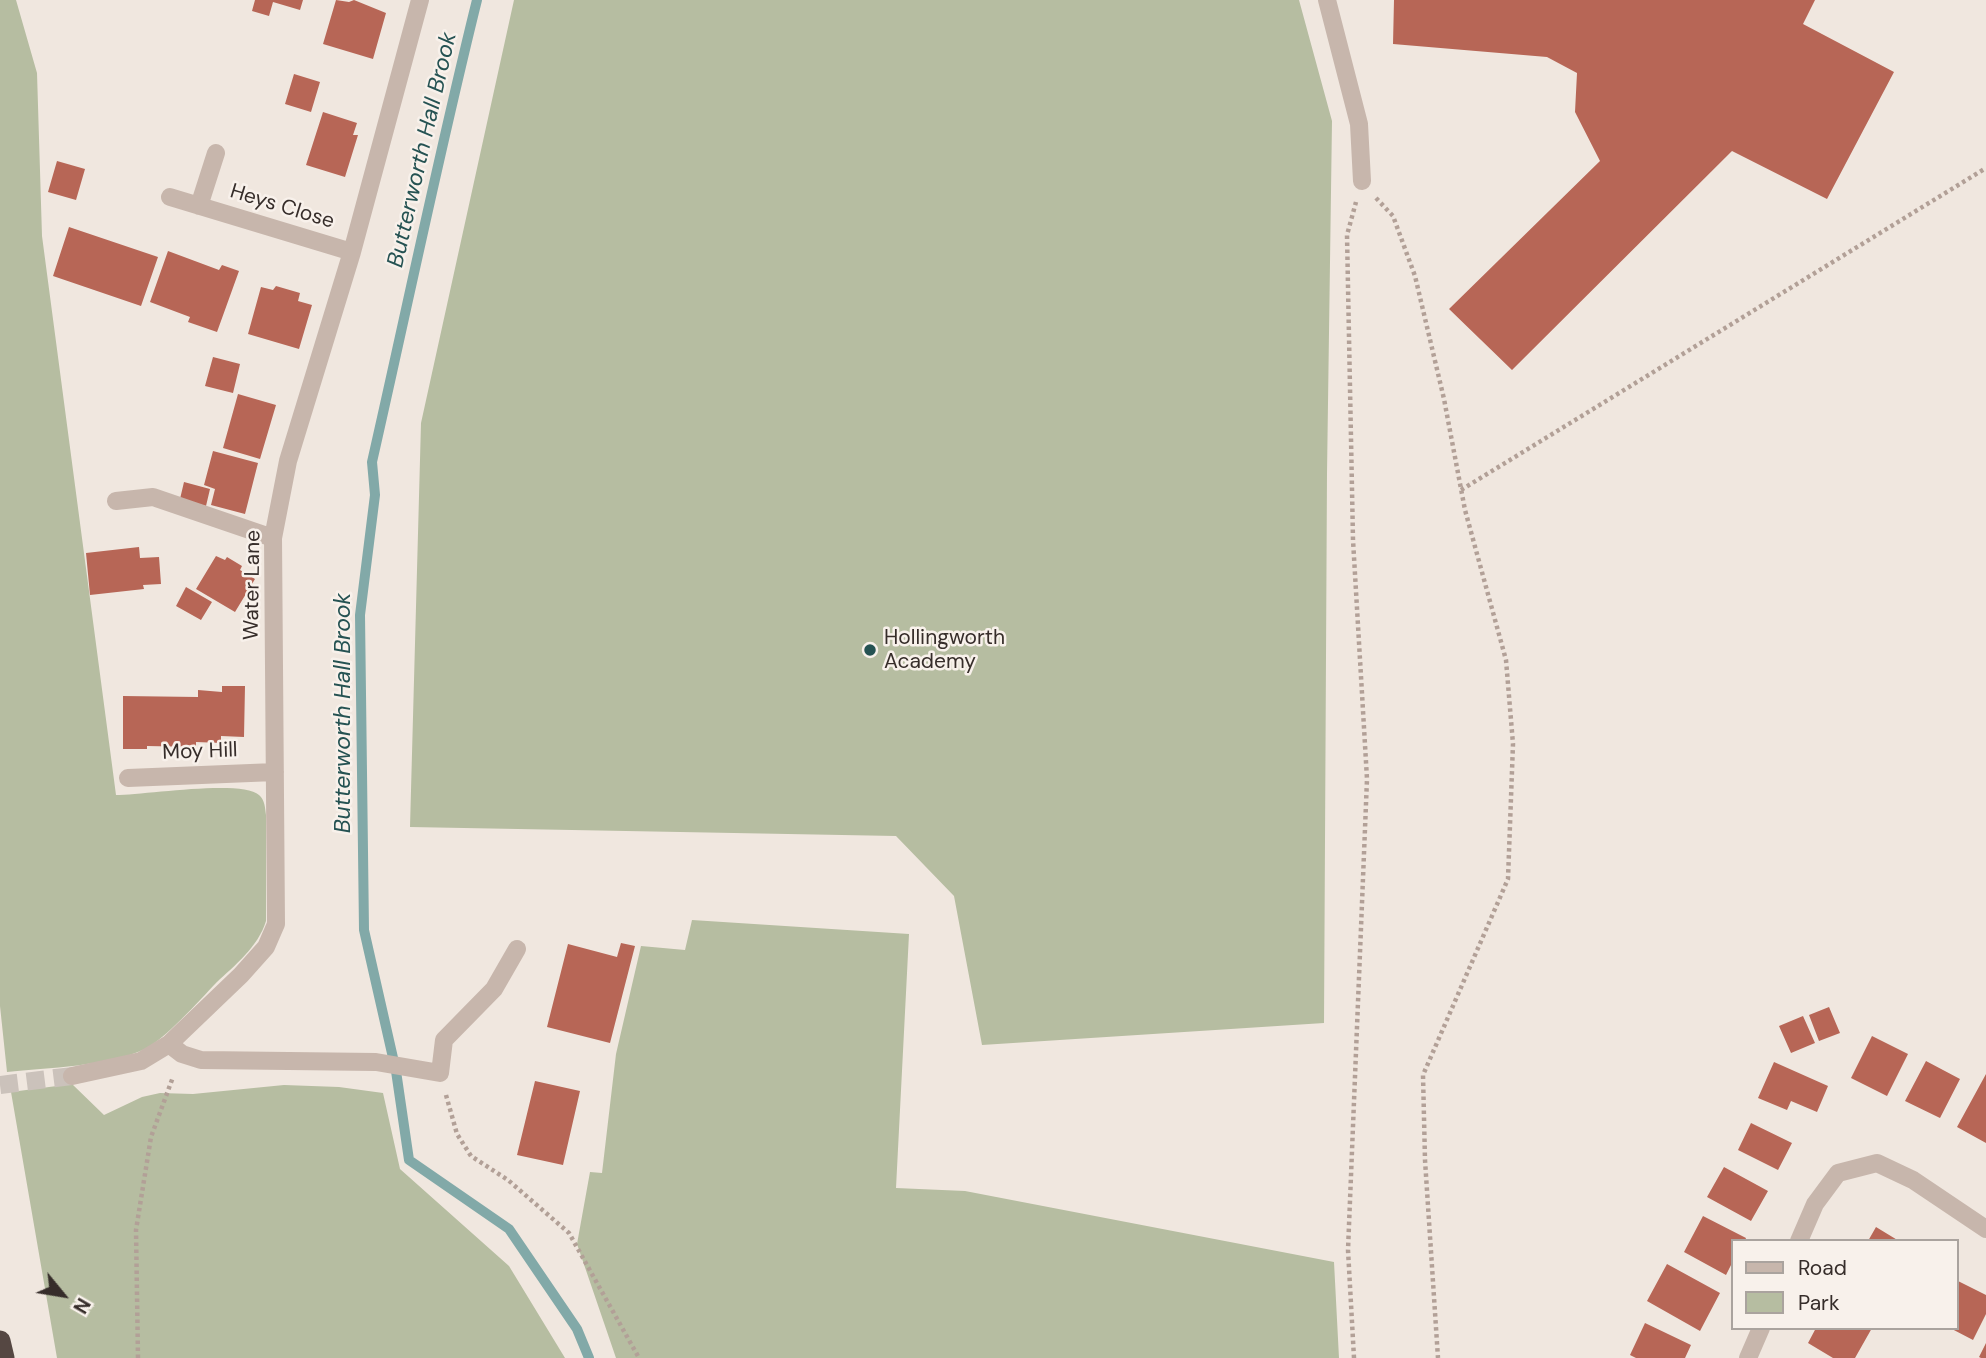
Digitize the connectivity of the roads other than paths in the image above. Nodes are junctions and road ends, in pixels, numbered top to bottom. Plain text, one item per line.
1 (420, 0) edge
2 (1328, 0) edge
3 (216, 153) dead end
4 (1362, 181) road end
5 (170, 197) dead end
6 (199, 206) junction
7 (352, 252) junction
8 (116, 501) dead end
9 (273, 538) junction
10 (275, 772) junction
11 (128, 778) dead end
12 (517, 949) dead end
13 (175, 1049) junction
14 (72, 1076) tunnel mouth
15 (1986, 1229) edge
16 (1800, 1239) edge
17 (1760, 1330) edge
18 (0, 1341) edge
19 (4, 1358) edge
20 (1748, 1358) edge

1 - 7 street, Water Lane
2 - 4 street
3 - 6 street, Heys Close
5 - 6 street, Heys Close
6 - 7 street, Heys Close
7 - 9 street, Water Lane
8 - 9 street
9 - 10 street, Water Lane
10 - 11 street, Moy Hill
10 - 13 street, Water Lane
12 - 13 street
13 - 14 street, Water Lane
15 - 16 street
17 - 20 street
18 - 19 highway

